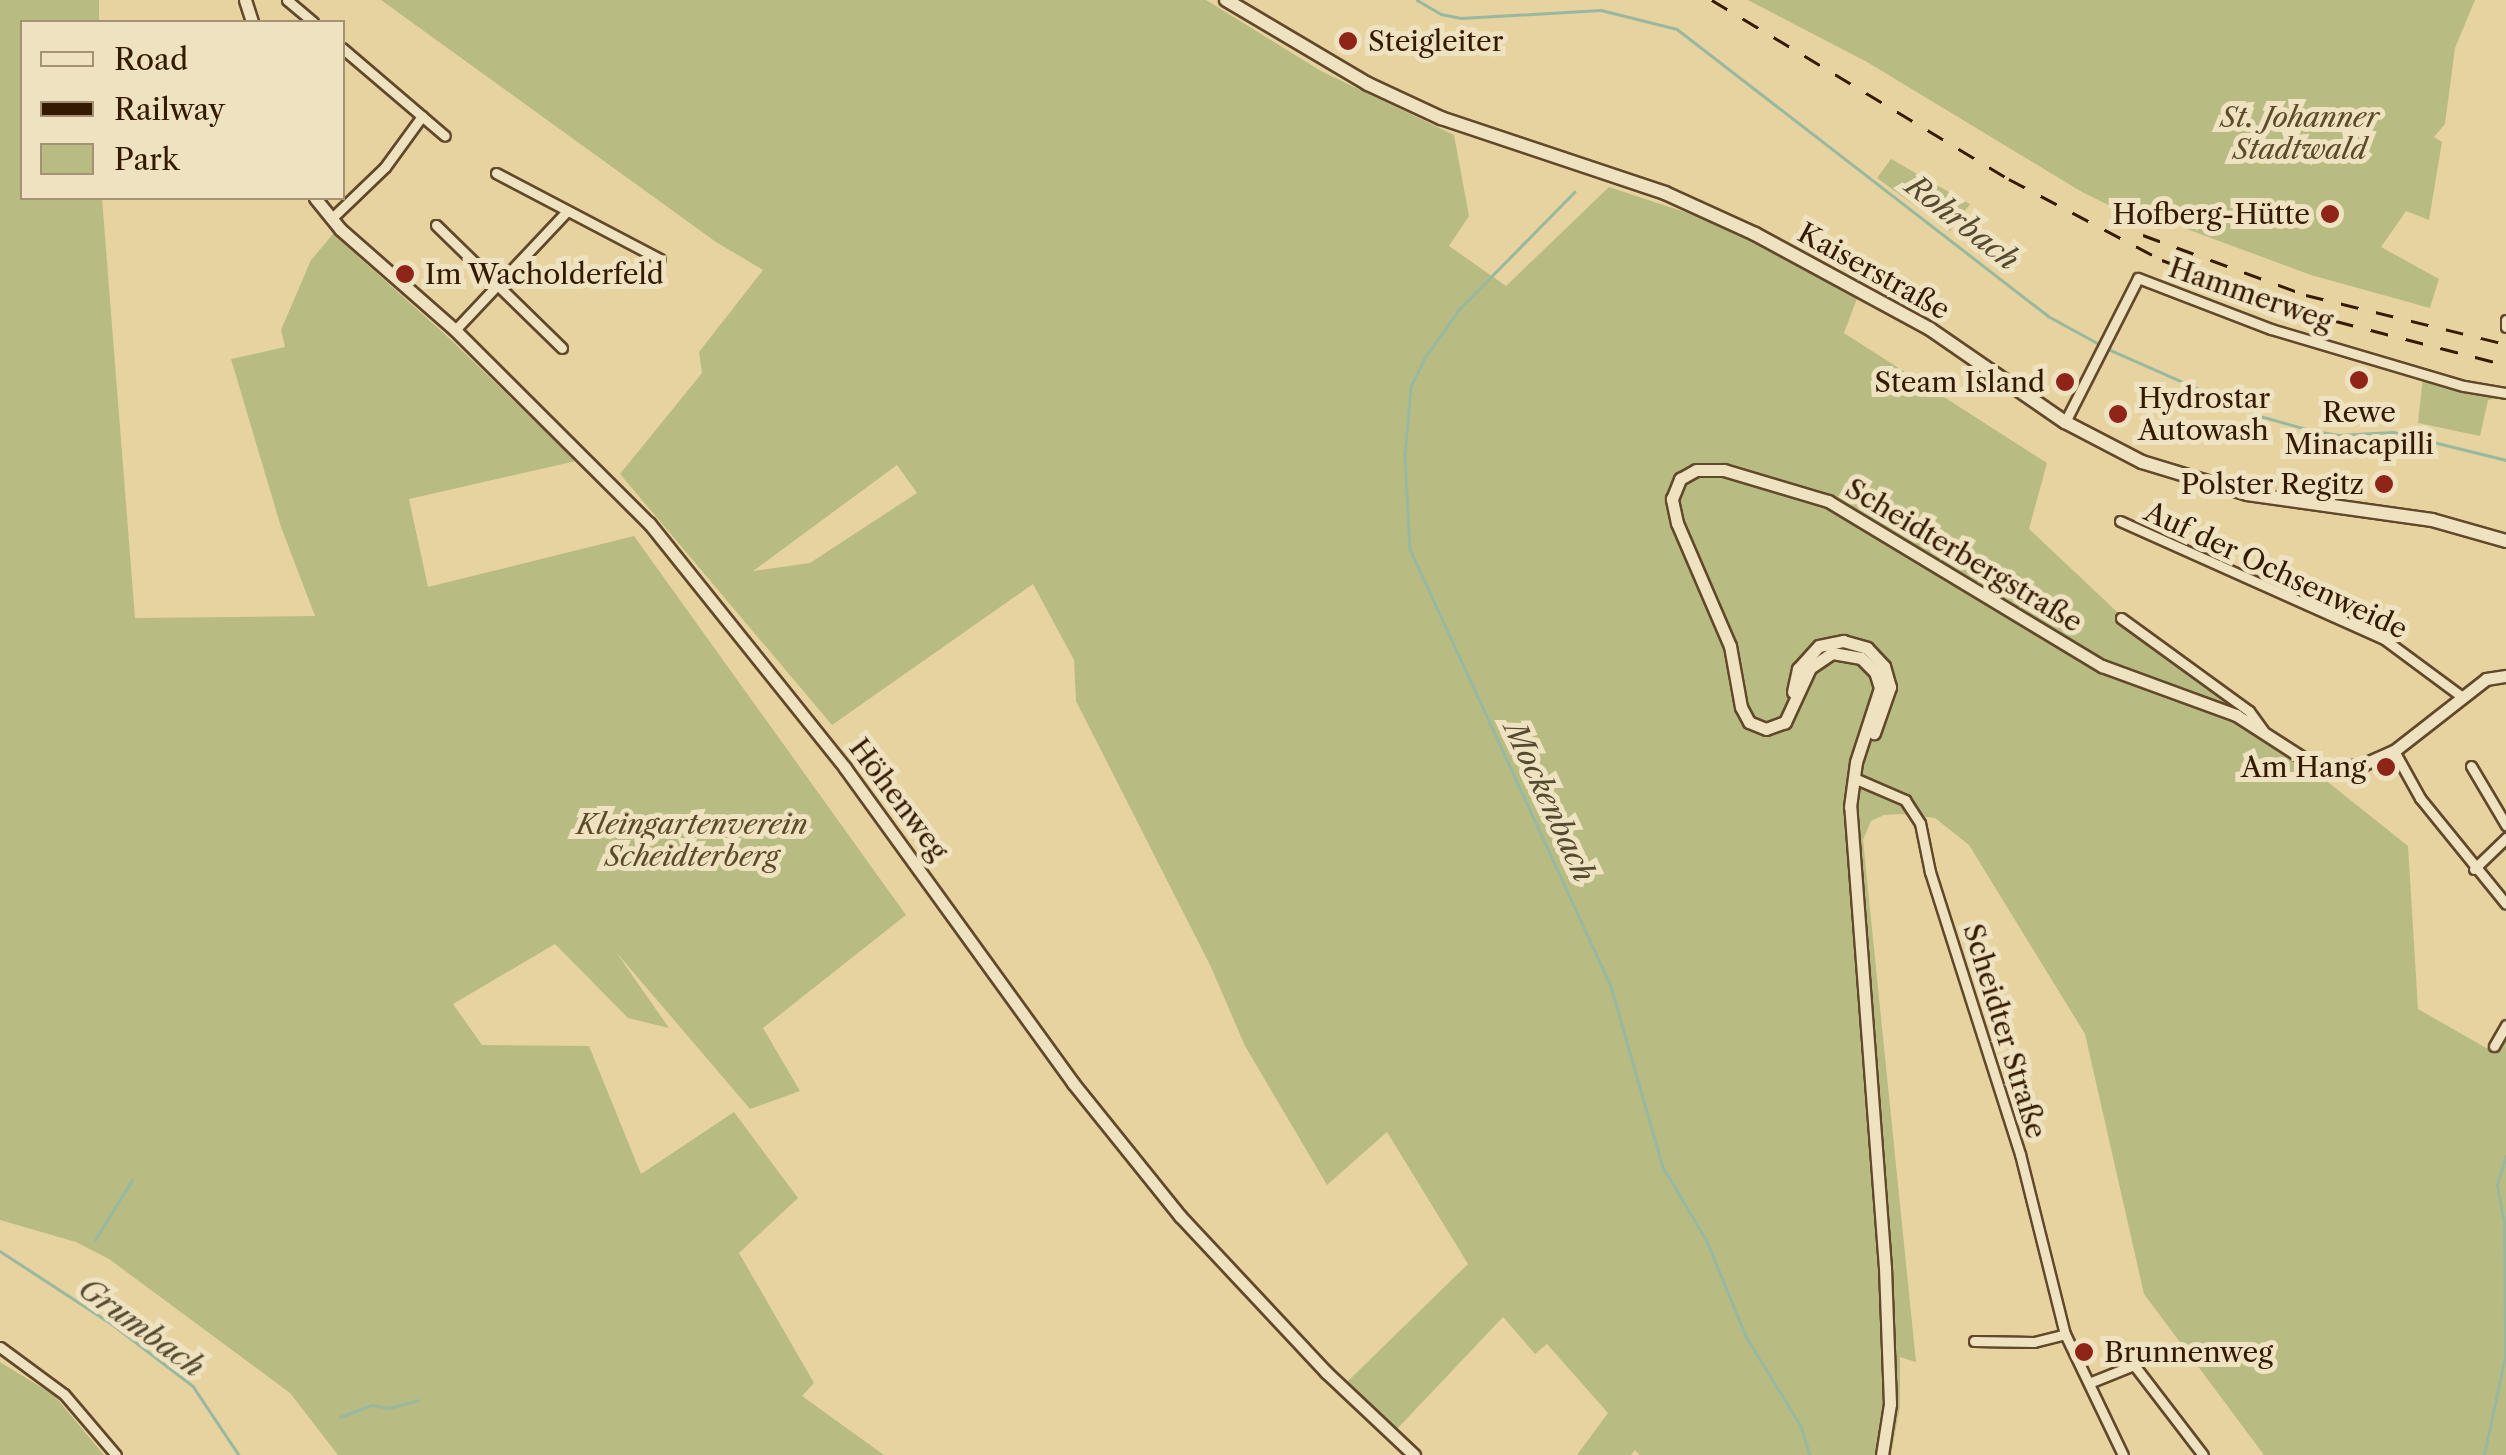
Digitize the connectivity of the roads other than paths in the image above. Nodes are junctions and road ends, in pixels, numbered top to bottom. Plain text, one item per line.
1 (286, 0) edge
2 (1226, 0) edge
3 (311, 20) edge
4 (345, 51) edge
5 (422, 116) junction
6 (445, 136) dead end
7 (496, 173) dead end
8 (316, 200) edge
9 (567, 210) junction
10 (331, 220) junction
11 (436, 225) dead end
12 (660, 259) dead end
13 (496, 284) junction
14 (454, 330) junction
15 (562, 348) dead end
16 (2506, 393) edge
17 (2065, 422) junction
18 (2120, 522) dead end
19 (2506, 541) edge
20 (2120, 618) dead end
21 (2506, 676) edge
22 (2460, 696) junction
23 (2268, 737) junction
24 (2394, 751) junction
25 (2471, 766) dead end
26 (1854, 778) junction
27 (2506, 825) edge
28 (2506, 838) edge
29 (2474, 869) junction
30 (2506, 904) edge
31 (2506, 1024) edge
32 (2494, 1046) dead end
33 (2064, 1334) junction
34 (1974, 1341) dead end
35 (0, 1347) edge
36 (2089, 1383) junction
37 (116, 1455) edge
38 (1414, 1455) edge
39 (1882, 1455) edge
40 (2123, 1455) edge
41 (2203, 1455) edge

1 - 3 street
2 - 17 main road, Kaiserstraße
4 - 5 street
5 - 6 street
5 - 10 street
7 - 9 street
8 - 10 street, Höhenweg
9 - 12 street
9 - 13 street
10 - 14 street, Höhenweg
11 - 13 street
13 - 14 street
13 - 15 street
14 - 38 street, Höhenweg
16 - 17 street, Hammerweg
17 - 19 main road, Kaiserstraße
18 - 22 street, Auf der Ochsenweide
20 - 23 street, Scheidterbergstraße
21 - 22 street, Scheidterbergstraße
22 - 24 street, Scheidterbergstraße
23 - 24 street, Scheidterbergstraße
23 - 26 street, Scheidterbergstraße
24 - 29 street
25 - 27 street
26 - 33 street, Scheidter Straße
26 - 39 street, Scheidterbergstraße
28 - 29 street
29 - 30 street
31 - 32 street
33 - 34 street
33 - 36 street, Scheidter Straße
35 - 37 street
36 - 40 street, Scheidter Straße
36 - 41 street

